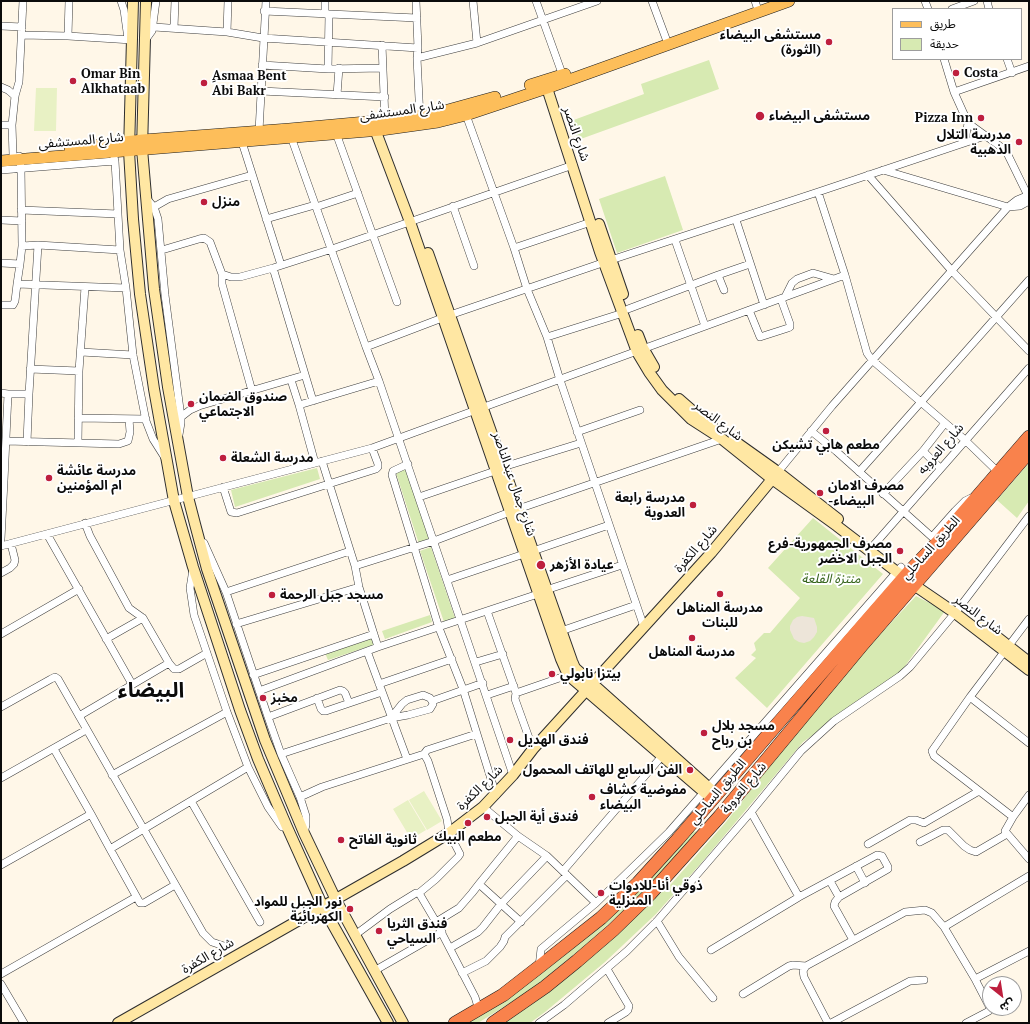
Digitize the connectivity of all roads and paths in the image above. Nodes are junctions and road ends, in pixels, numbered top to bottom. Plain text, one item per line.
1 (23, 1) edge
2 (69, 1) edge
3 (121, 1) edge
4 (133, 1) edge
5 (146, 1) edge
6 (156, 1) edge
7 (175, 1) edge
8 (228, 1) edge
9 (266, 1) edge
10 (325, 1) edge
11 (416, 1) edge
12 (473, 1) edge
13 (536, 1) edge
14 (594, 1) edge
15 (652, 1) edge
16 (773, 1) edge
17 (789, 1) edge
18 (972, 1) edge
19 (756, 4) edge
20 (954, 8) edge
21 (264, 11) junction
22 (327, 15) junction
23 (418, 18) junction
24 (543, 21) junction
25 (1, 26) edge
26 (22, 27) junction
27 (154, 27) junction
28 (174, 28) junction
29 (227, 32) junction
30 (22, 35) junction
31 (68, 36) junction
32 (263, 38) junction
33 (130, 40) junction
34 (667, 41) junction
35 (144, 42) junction
36 (329, 42) junction
37 (477, 43) junction
38 (382, 45) junction
39 (418, 48) junction
40 (417, 58) junction
41 (944, 60) edge
42 (1007, 60) edge
43 (262, 65) junction
44 (1029, 66) edge
45 (339, 68) junction
46 (383, 68) junction
47 (328, 69) junction
48 (1012, 73) junction
49 (564, 78) junction
50 (547, 84) junction
51 (1, 87) edge
52 (261, 91) junction
53 (954, 92) junction
54 (337, 95) junction
55 (15, 96) junction
56 (385, 97) junction
57 (465, 111) junction
58 (420, 121) junction
59 (968, 123) junction
60 (379, 124) junction
61 (1, 125) edge
62 (12, 125) junction
63 (259, 131) junction
64 (336, 133) junction
65 (290, 134) junction
66 (985, 136) junction
67 (240, 137) junction
68 (965, 142) junction
69 (143, 145) junction
70 (129, 146) junction
71 (1, 156) edge
72 (114, 157) junction
73 (18, 159) junction
74 (1, 161) edge
75 (573, 165) junction
76 (1, 170) edge
77 (883, 170) junction
78 (252, 175) junction
79 (868, 175) junction
80 (494, 192) junction
81 (818, 192) junction
82 (358, 193) junction
83 (1029, 197) edge
84 (586, 198) junction
85 (146, 199) junction
86 (154, 206) junction
87 (316, 206) junction
88 (453, 206) junction
89 (1020, 206) junction
90 (1008, 207) junction
91 (1029, 208) edge
92 (21, 210) junction
93 (118, 214) junction
94 (266, 219) junction
95 (1, 220) edge
96 (736, 220) junction
97 (22, 221) junction
98 (413, 221) junction
99 (591, 222) junction
100 (373, 234) junction
101 (675, 240) junction
102 (38, 245) junction
103 (22, 246) junction
104 (514, 248) junction
105 (332, 249) junction
106 (120, 250) junction
107 (162, 250) junction
108 (608, 261) junction
109 (1, 263) edge
110 (20, 264) junction
111 (750, 264) junction
112 (281, 265) junction
113 (474, 266) dead end
114 (273, 268) junction
115 (952, 271) junction
116 (222, 274) junction
117 (718, 275) junction
118 (845, 275) junction
119 (834, 279) junction
120 (1029, 280) edge
121 (17, 284) junction
122 (691, 285) junction
123 (36, 286) junction
124 (85, 287) junction
125 (126, 288) junction
126 (527, 289) junction
127 (724, 290) dead end
128 (783, 298) junction
129 (397, 302) dead end
130 (1, 305) edge
131 (764, 305) junction
132 (749, 310) junction
133 (626, 311) junction
134 (996, 316) junction
135 (447, 317) junction
136 (705, 326) junction
137 (547, 337) junction
138 (366, 347) junction
139 (640, 350) junction
140 (1029, 351) edge
141 (81, 352) junction
142 (133, 355) junction
143 (872, 360) junction
144 (1029, 368) edge
145 (30, 369) junction
146 (79, 371) junction
147 (305, 375) junction
148 (291, 380) junction
149 (560, 380) junction
150 (380, 381) junction
151 (252, 391) junction
152 (4, 393) edge
153 (29, 394) junction
154 (313, 401) junction
155 (921, 402) junction
156 (299, 405) junction
157 (478, 408) junction
158 (640, 410) dead end
159 (180, 417) junction
160 (78, 418) junction
161 (129, 419) junction
162 (146, 419) junction
163 (4, 421) edge
164 (945, 423) junction
165 (811, 431) junction
166 (577, 432) junction
167 (1029, 437) edge
168 (398, 438) junction
169 (722, 439) junction
170 (965, 440) junction
171 (6, 441) junction
172 (178, 441) junction
173 (27, 442) junction
174 (78, 443) junction
175 (581, 443) junction
176 (372, 448) junction
177 (922, 451) junction
178 (1029, 452) edge
179 (167, 461) junction
180 (318, 462) junction
181 (408, 464) junction
182 (940, 468) junction
183 (499, 469) junction
184 (859, 472) junction
185 (998, 472) junction
186 (775, 476) junction
187 (2, 481) edge
188 (595, 482) junction
189 (328, 485) junction
190 (223, 487) junction
191 (883, 494) junction
192 (977, 496) junction
193 (188, 497) junction
194 (419, 497) junction
195 (174, 501) junction
196 (514, 511) junction
197 (902, 512) junction
198 (1029, 516) edge
199 (85, 522) junction
200 (195, 524) junction
201 (609, 525) junction
202 (1022, 525) junction
203 (1029, 530) edge
204 (47, 534) junction
205 (1, 539) edge
206 (434, 541) junction
207 (11, 544) junction
208 (1, 546) edge
209 (873, 546) junction
210 (414, 548) junction
211 (350, 551) junction
212 (528, 553) junction
213 (622, 565) junction
214 (355, 566) junction
215 (193, 567) junction
216 (1, 573) edge
217 (907, 576) junction
218 (447, 580) junction
219 (359, 587) junction
220 (79, 589) junction
221 (226, 592) junction
222 (542, 592) junction
223 (636, 604) junction
224 (957, 610) junction
225 (487, 611) junction
226 (143, 618) junction
227 (1029, 619) edge
228 (460, 620) junction
229 (236, 624) junction
230 (644, 627) junction
231 (439, 628) junction
232 (561, 631) junction
233 (1, 634) edge
234 (374, 634) junction
235 (106, 639) junction
236 (378, 647) junction
237 (1007, 649) junction
238 (367, 651) junction
239 (207, 653) junction
240 (503, 654) junction
241 (452, 660) junction
242 (476, 662) junction
243 (1029, 662) edge
244 (169, 663) junction
245 (1029, 670) edge
246 (253, 675) junction
247 (568, 675) junction
248 (483, 683) junction
249 (593, 683) junction
250 (132, 684) junction
251 (379, 684) junction
252 (462, 689) junction
253 (515, 690) junction
254 (259, 691) junction
255 (586, 691) junction
256 (382, 692) junction
257 (487, 695) junction
258 (970, 697) junction
259 (317, 698) junction
260 (432, 701) junction
261 (349, 703) junction
262 (1, 707) edge
263 (227, 712) junction
264 (79, 716) junction
265 (268, 717) junction
266 (391, 718) junction
267 (86, 730) junction
268 (476, 734) junction
269 (1029, 743) edge
270 (54, 749) junction
271 (533, 749) junction
272 (281, 754) junction
273 (424, 754) junction
274 (662, 756) junction
275 (407, 760) junction
276 (248, 768) junction
277 (112, 775) junction
278 (513, 775) junction
279 (1, 778) edge
280 (979, 791) junction
281 (496, 794) junction
282 (710, 794) junction
283 (1029, 795) edge
284 (300, 797) junction
285 (191, 801) junction
286 (483, 807) junction
287 (727, 808) junction
288 (751, 812) junction
289 (91, 814) junction
290 (1013, 817) junction
291 (696, 818) junction
292 (287, 827) junction
293 (143, 829) junction
294 (709, 830) junction
295 (304, 833) junction
296 (449, 833) junction
297 (1007, 834) junction
298 (518, 836) junction
299 (920, 842) dead end
300 (868, 844) dead end
301 (110, 849) junction
302 (547, 856) junction
303 (1029, 859) edge
304 (1, 865) edge
305 (856, 866) junction
306 (565, 873) junction
307 (1029, 876) edge
308 (830, 881) junction
309 (865, 883) junction
310 (479, 884) junction
311 (176, 885) junction
312 (419, 893) junction
313 (136, 896) junction
314 (799, 897) junction
315 (839, 897) junction
316 (336, 900) junction
317 (596, 903) junction
318 (501, 904) junction
319 (323, 907) junction
320 (657, 921) junction
321 (260, 922) dead end
322 (436, 922) junction
323 (522, 922) junction
324 (944, 927) junction
325 (442, 932) junction
326 (355, 935) junction
327 (853, 940) junction
328 (224, 946) dead end
329 (450, 948) junction
330 (711, 950) dead end
331 (1029, 951) edge
332 (806, 966) junction
333 (539, 967) junction
334 (607, 969) junction
335 (374, 970) junction
336 (462, 973) junction
337 (1, 974) edge
338 (975, 979) junction
339 (924, 980) dead end
340 (1, 984) edge
341 (743, 994) dead end
342 (713, 998) dead end
343 (479, 1010) junction
344 (24, 1023) edge
345 (118, 1023) edge
346 (388, 1023) edge
347 (403, 1023) edge
348 (455, 1023) edge
349 (494, 1023) edge
350 (539, 1023) edge
351 (608, 1023) edge
352 (828, 1023) edge
353 (831, 1023) edge
354 (966, 1023) edge

1 - 26 street
2 - 31 street
3 - 33 street
4 - 33 street
5 - 35 street
6 - 27 street
7 - 28 street
8 - 29 street
9 - 21 street
10 - 22 street
11 - 23 street
12 - 37 street
13 - 24 street
14 - 24 street
15 - 34 street
16 - 19 main road, شارع المستشفى
17 - 34 main road, شارع المستشفى
18 - 20 street
19 - 34 main road, شارع المستشفى
21 - 22 street
21 - 32 street
22 - 23 street
22 - 36 street
23 - 39 street
24 - 37 street
24 - 49 street
25 - 26 street
26 - 30 street
27 - 28 street
27 - 35 street
28 - 29 street
29 - 32 street
30 - 31 street
30 - 55 street
31 - 33 street
32 - 36 street
32 - 43 street
33 - 70 street
34 - 49 main road, شارع المستشفى
35 - 69 street
36 - 38 street
36 - 47 street
37 - 40 street
38 - 39 street
38 - 46 street
39 - 40 street
40 - 58 street
41 - 53 street
42 - 48 street
43 - 47 street
43 - 52 street
44 - 48 street
45 - 46 street
45 - 47 street
45 - 54 street
46 - 56 street
48 - 53 street
49 - 50 main road, شارع المستشفى
50 - 57 main road, شارع المستشفى
50 - 75 street, شارع النصر
50 - 84 street, شارع النصر
51 - 55 street
52 - 54 street
52 - 63 street
53 - 59 street
54 - 56 street
55 - 62 street
56 - 60 street
57 - 58 main road, شارع المستشفى
57 - 80 street
58 - 60 main road, شارع المستشفى
59 - 66 street
59 - 68 street
60 - 64 main road, شارع المستشفى
60 - 65 main road, شارع المستشفى
60 - 98 street, شارع جمال عبدالناصر
61 - 62 street
62 - 73 street
63 - 65 main road, شارع المستشفى
63 - 67 main road, شارع المستشفى
64 - 65 main road, شارع المستشفى
64 - 82 street
65 - 67 main road, شارع المستشفى
65 - 87 street
66 - 68 street
66 - 83 street
67 - 69 main road, شارع المستشفى
67 - 78 street
68 - 77 street
69 - 70 main road, شارع المستشفى
69 - 85 street
70 - 72 main road, شارع المستشفى
70 - 73 main road, شارع المستشفى
70 - 179 street
71 - 73 main road, شارع المستشفى
72 - 73 main road, شارع المستشفى
72 - 93 street
73 - 74 main road, شارع المستشفى
73 - 76 street
73 - 92 street
75 - 80 street
75 - 84 street, شارع النصر
77 - 79 street
77 - 90 street
78 - 86 street
78 - 94 street
79 - 81 street
79 - 115 street
80 - 88 street
80 - 104 street
81 - 96 street
81 - 118 street
82 - 87 street
82 - 100 street
83 - 89 street
83 - 90 street
84 - 99 street, شارع النصر
84 - 108 street, شارع النصر
85 - 86 street
85 - 172 street
86 - 107 street
87 - 94 street
87 - 105 street
88 - 98 street
88 - 113 street
89 - 90 street
89 - 91 street
90 - 115 street
92 - 93 street
92 - 97 street
93 - 106 street
94 - 112 street
95 - 97 street
96 - 101 street
96 - 111 street
97 - 103 street
98 - 100 street
98 - 135 street, شارع جمال عبدالناصر
99 - 104 street
99 - 108 street, شارع النصر
100 - 105 street
100 - 129 street
101 - 108 street
101 - 122 street
102 - 103 street
102 - 106 street
102 - 123 street
103 - 110 street
104 - 126 street
105 - 112 street
105 - 138 street
106 - 125 street
107 - 116 street
107 - 159 street
108 - 126 street
108 - 133 street, شارع النصر
109 - 110 street
110 - 121 street
111 - 117 street
111 - 131 street
112 - 114 street
114 - 116 street
114 - 147 street
115 - 134 street
115 - 143 street
116 - 151 street
117 - 122 street
117 - 127 street
118 - 119 street
118 - 143 street
119 - 128 street
119 - 128 street
120 - 134 street
121 - 123 street
121 - 130 street
122 - 133 street
122 - 136 street
123 - 124 street
123 - 145 street
124 - 125 street
124 - 141 street
125 - 142 street
126 - 135 street
126 - 137 street
128 - 131 street
128 - 132 street
131 - 132 street
132 - 136 street
133 - 137 street
133 - 139 street, شارع النصر
134 - 140 street
134 - 155 street
135 - 138 street
135 - 157 street, شارع جمال عبدالناصر
136 - 139 street
137 - 149 street
138 - 150 street
139 - 149 street
139 - 169 street, شارع النصر
139 - 186 street, شارع النصر
141 - 142 street
141 - 146 street
142 - 162 street
143 - 155 street
143 - 165 street
144 - 170 street, شارع العروبه
145 - 146 street
145 - 153 street
146 - 160 street
147 - 148 street
147 - 154 street
148 - 151 street
148 - 156 street
149 - 157 street
149 - 166 street
150 - 154 street
150 - 168 street
151 - 159 street
152 - 153 street
152 - 163 street
153 - 173 street
154 - 156 street
155 - 164 street
155 - 184 street
156 - 180 street
157 - 168 street
157 - 183 street, شارع جمال عبدالناصر
158 - 166 street
159 - 172 street
160 - 161 street
160 - 174 street
161 - 162 street
161 - 174 street
162 - 179 street
163 - 171 street
164 - 170 street
164 - 177 street
165 - 184 street
165 - 186 street
166 - 175 street
167 - 185 highway, الطريق الساحلي
168 - 176 street
168 - 181 street
169 - 186 street, شارع النصر
169 - 188 street
170 - 182 street, شارع العروبه
170 - 185 street
171 - 173 street
171 - 187 street
172 - 193 street
173 - 174 street
175 - 183 street
175 - 188 street
176 - 180 street
176 - 189 street
177 - 182 street
177 - 191 street
178 - 217 highway, شارع العروبة
179 - 195 street
180 - 189 street
180 - 190 street
181 - 194 street
181 - 210 street
182 - 197 street, شارع العروبه
183 - 194 street
183 - 196 street, شارع جمال عبدالناصر
184 - 191 street
185 - 192 highway, الطريق الساحلي
186 - 209 street, شارع النصر
186 - 217 street, شارع النصر
186 - 230 street, شارع الكفرة
187 - 205 street
188 - 196 street
188 - 201 street
189 - 190 street
189 - 211 street
190 - 193 street
191 - 197 street
192 - 197 street
192 - 217 highway, الطريق الساحلي
193 - 195 street
193 - 200 street
194 - 206 street
195 - 199 street
195 - 215 street
196 - 206 street
196 - 212 street, شارع جمال عبدالناصر
197 - 209 street, شارع العروبه
198 - 202 street
199 - 204 street
199 - 226 street
200 - 221 street
200 - 295 street
201 - 212 street
201 - 213 street
202 - 203 street
202 - 224 street
204 - 207 street
204 - 220 street
206 - 210 street
206 - 218 street
207 - 208 street
207 - 216 street
209 - 217 street, شارع النصر
210 - 214 street
210 - 231 street
211 - 214 street
211 - 221 street
212 - 218 street
212 - 222 street, شارع جمال عبدالناصر
213 - 222 street
213 - 223 street
214 - 219 street
215 - 239 street
215 - 292 street
217 - 224 street, شارع النصر
217 - 282 highway, الطريق الساحلي
217 - 287 highway, شارع العروبة
218 - 228 street
219 - 229 street
219 - 234 street
220 - 233 street
220 - 235 street
221 - 229 street
222 - 225 street
222 - 232 street
222 - 247 street, شارع جمال عبدالناصر
223 - 230 street
223 - 232 street
224 - 237 street, شارع النصر
224 - 288 street
225 - 228 street
225 - 240 street
226 - 235 street
226 - 244 street
227 - 237 street
228 - 231 street
228 - 242 street
229 - 246 street
230 - 249 street, شارع الكفرة
231 - 236 street
231 - 241 street
232 - 249 street
234 - 236 street
234 - 246 street
235 - 250 street
236 - 238 street
237 - 243 street, شارع النصر
237 - 245 street, شارع النصر
237 - 258 street
238 - 251 street
238 - 254 street
239 - 244 street
239 - 263 street
240 - 242 street
240 - 253 street
241 - 251 street
241 - 252 street
242 - 248 street
244 - 250 street
246 - 254 street
247 - 253 street
247 - 255 street, شارع جمال عبدالناصر
248 - 252 street
248 - 257 street
249 - 255 street, شارع الكفرة
249 - 282 street
250 - 264 street
251 - 256 street
252 - 260 street
252 - 268 street
253 - 257 street
253 - 271 street
254 - 265 street
255 - 271 street, شارع الكفرة
255 - 274 street, شارع جمال عبدالناصر
256 - 261 street
256 - 266 street
257 - 278 street
258 - 269 street
258 - 280 street
259 - 261 street
259 - 261 street
259 - 265 street
260 - 266 street
260 - 266 street
262 - 264 street
263 - 276 street
263 - 277 street
264 - 267 street
265 - 272 street
266 - 272 street
266 - 275 street
267 - 270 street
267 - 277 street
268 - 273 street
268 - 281 street
270 - 279 street
270 - 289 street
271 - 278 street, شارع الكفرة
272 - 284 street
273 - 275 street
273 - 296 street
274 - 282 street, شارع جمال عبدالناصر
274 - 306 street
275 - 284 street
276 - 285 street
276 - 292 street
277 - 293 street
278 - 281 street, شارع الكفرة
280 - 290 street
280 - 300 street
281 - 286 street, شارع الكفرة
282 - 287 highway
282 - 291 highway, الطريق الساحلي
282 - 317 street
283 - 290 street
284 - 295 street
285 - 293 street
285 - 321 street
286 - 296 street, شارع الكفرة
286 - 298 street
287 - 294 highway, شارع العروبة
288 - 314 street
288 - 320 street
289 - 301 street
289 - 304 street
290 - 297 street
291 - 294 highway
291 - 333 highway, الطريق الساحلي
292 - 319 street
293 - 301 street
293 - 311 street
294 - 349 highway, شارع العروبة
295 - 316 street
296 - 312 street
296 - 316 street, شارع الكفرة
297 - 299 street
297 - 303 street
298 - 302 street
298 - 310 street
301 - 313 street
302 - 306 street
302 - 318 street
305 - 308 street
305 - 309 street
305 - 309 street
306 - 317 street
306 - 323 street
307 - 324 street
308 - 314 street
308 - 315 street
309 - 315 street
310 - 318 street
310 - 322 street
311 - 313 street
311 - 328 street
312 - 322 street
312 - 326 street
313 - 337 street
314 - 330 street
315 - 327 street
316 - 319 street, شارع الكفرة
316 - 326 street
317 - 333 street
318 - 323 street
318 - 329 street
319 - 345 street, شارع الكفرة
319 - 346 street
320 - 334 street
320 - 342 street
322 - 325 street
323 - 336 street
324 - 327 street
324 - 338 street
325 - 329 street
325 - 335 street
326 - 335 street
327 - 332 street
329 - 336 street
331 - 338 street
332 - 341 street
332 - 352 street
333 - 343 highway, الطريق الساحلي
334 - 350 street
334 - 351 street
335 - 347 street
336 - 343 street
338 - 354 street
339 - 353 street
340 - 344 street
343 - 348 highway, الطريق الساحلي

